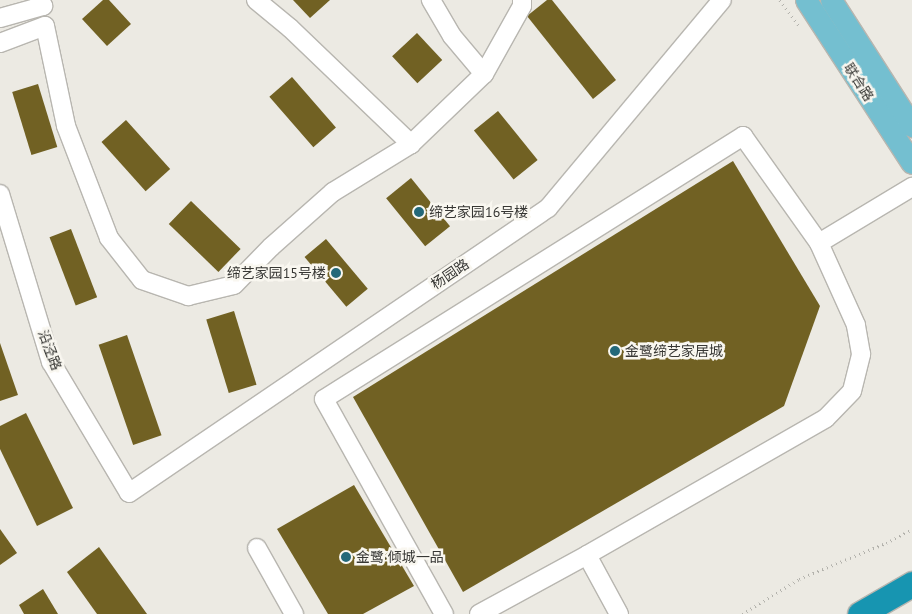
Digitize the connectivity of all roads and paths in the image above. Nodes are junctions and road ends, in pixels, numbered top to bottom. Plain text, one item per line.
1 (39, 0) edge
2 (256, 0) edge
3 (431, 0) edge
4 (522, 0) edge
5 (722, 0) edge
6 (806, 0) edge
7 (831, 0) edge
8 (0, 18) edge
9 (0, 43) edge
10 (484, 74) junction
11 (912, 126) edge
12 (410, 144) junction
13 (912, 163) edge
14 (912, 187) edge
15 (0, 194) edge
16 (819, 244) junction
17 (129, 493) joint
18 (912, 528) edge
19 (257, 548) dead end
20 (587, 555) junction
21 (912, 584) edge
22 (294, 614) edge
23 (444, 614) edge
24 (479, 614) edge
25 (619, 614) edge
26 (742, 614) edge
27 (860, 614) edge

1 - 8 street
2 - 12 street
3 - 10 street
4 - 10 street
5 - 17 street, 杨园路
6 - 13 main road, 联合路
7 - 11 main road
9 - 12 street
10 - 12 street
14 - 16 street
15 - 17 street, 沿泾路
16 - 20 street
16 - 23 street
18 - 26 path
19 - 22 street
20 - 24 street
20 - 25 street
21 - 27 highway

